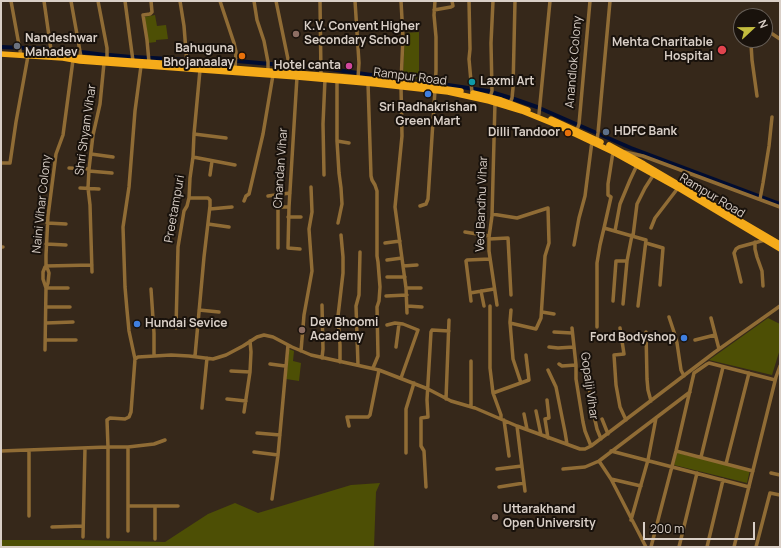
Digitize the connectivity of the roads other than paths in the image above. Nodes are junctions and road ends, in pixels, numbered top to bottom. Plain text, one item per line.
1 (11, 1) edge
2 (44, 1) edge
3 (71, 1) edge
4 (98, 1) edge
5 (125, 1) edge
6 (151, 1) edge
7 (180, 1) edge
8 (220, 1) edge
9 (254, 1) edge
10 (276, 1) edge
11 (320, 1) edge
12 (355, 1) edge
13 (401, 1) edge
14 (435, 1) edge
15 (452, 1) edge
16 (469, 1) edge
17 (493, 1) edge
18 (514, 1) edge
19 (550, 1) edge
20 (590, 1) edge
21 (610, 1) edge
22 (434, 10) junction
23 (751, 48) edge
24 (1, 54) edge
25 (21, 56) junction
26 (28, 56) junction
27 (52, 57) junction
28 (81, 57) junction
29 (63, 58) junction
30 (149, 59) junction
31 (72, 60) junction
32 (105, 61) junction
33 (133, 61) junction
34 (187, 61) junction
35 (236, 64) junction
36 (141, 66) junction
37 (268, 66) junction
38 (289, 68) junction
39 (200, 70) junction
40 (252, 72) junction
41 (322, 72) junction
42 (273, 75) junction
43 (358, 75) junction
44 (297, 77) junction
45 (337, 80) junction
46 (368, 83) junction
47 (401, 84) junction
48 (435, 86) junction
49 (471, 90) junction
50 (491, 94) junction
51 (757, 96) dead end
52 (511, 100) junction
53 (495, 102) junction
54 (540, 110) junction
55 (772, 117) dead end
56 (578, 127) junction
57 (194, 134) junction
58 (596, 137) junction
59 (226, 138) dead end
60 (338, 141) junction
61 (349, 143) dead end
62 (620, 151) junction
63 (613, 152) junction
64 (91, 154) junction
65 (113, 157) dead end
66 (193, 157) junction
67 (212, 161) junction
68 (1, 164) edge
69 (235, 165) dead end
70 (637, 165) junction
71 (69, 168) dead end
72 (89, 170) junction
73 (112, 173) dead end
74 (654, 174) junction
75 (210, 175) dead end
76 (324, 175) dead end
77 (311, 187) dead end
78 (80, 188) dead end
79 (88, 188) junction
80 (678, 188) junction
81 (99, 189) dead end
82 (290, 193) junction
83 (268, 196) dead end
84 (189, 198) junction
85 (760, 198) junction
86 (244, 201) dead end
87 (420, 206) dead end
88 (232, 207) dead end
89 (288, 207) junction
90 (780, 207) edge
91 (210, 209) junction
92 (492, 214) junction
93 (288, 217) junction
94 (301, 217) dead end
95 (47, 223) junction
96 (338, 223) dead end
97 (66, 224) dead end
98 (208, 224) junction
99 (229, 227) dead end
100 (604, 228) junction
101 (651, 228) dead end
102 (615, 231) junction
103 (465, 232) dead end
104 (341, 235) dead end
105 (632, 236) junction
106 (489, 237) junction
107 (764, 240) junction
108 (400, 241) junction
109 (755, 242) junction
110 (385, 243) dead end
111 (646, 243) junction
112 (46, 244) junction
113 (780, 244) edge
114 (66, 245) dead end
115 (574, 245) dead end
116 (278, 248) dead end
117 (300, 248) dead end
118 (780, 249) edge
119 (360, 252) dead end
120 (402, 258) junction
121 (490, 259) junction
122 (387, 260) dead end
123 (627, 262) junction
124 (92, 265) junction
125 (417, 265) dead end
126 (46, 266) junction
127 (403, 266) junction
128 (92, 272) dead end
129 (386, 277) dead end
130 (405, 277) junction
131 (741, 282) dead end
132 (660, 285) dead end
133 (763, 286) dead end
134 (46, 288) junction
135 (68, 288) dead end
136 (406, 288) junction
137 (421, 288) dead end
138 (494, 289) junction
139 (151, 290) dead end
140 (481, 291) junction
141 (470, 293) junction
142 (407, 295) junction
143 (511, 295) dead end
144 (386, 296) dead end
145 (471, 301) dead end
146 (613, 301) dead end
147 (322, 304) dead end
148 (623, 304) dead end
149 (497, 305) dead end
150 (407, 306) junction
151 (484, 306) dead end
152 (490, 306) dead end
153 (638, 306) dead end
154 (780, 306) edge
155 (46, 307) junction
156 (70, 307) dead end
157 (422, 307) dead end
158 (199, 310) junction
159 (512, 310) dead end
160 (219, 312) dead end
161 (542, 312) junction
162 (407, 313) dead end
163 (554, 314) dead end
164 (669, 317) dead end
165 (711, 318) dead end
166 (449, 320) dead end
167 (72, 322) dead end
168 (46, 323) junction
169 (510, 323) junction
170 (399, 324) junction
171 (387, 325) dead end
172 (597, 327) dead end
173 (176, 328) dead end
174 (572, 328) dead end
175 (620, 328) dead end
176 (418, 330) junction
177 (423, 331) dead end
178 (449, 331) junction
179 (554, 332) dead end
180 (646, 332) dead end
181 (572, 333) junction
182 (715, 335) junction
183 (46, 340) junction
184 (76, 340) dead end
185 (695, 340) dead end
186 (250, 341) junction
187 (288, 345) junction
188 (548, 346) dead end
189 (396, 347) dead end
190 (574, 347) junction
191 (45, 350) dead end
192 (719, 350) junction
193 (301, 351) junction
194 (526, 355) dead end
195 (154, 356) junction
196 (195, 356) junction
197 (207, 358) junction
198 (322, 358) junction
199 (134, 359) junction
200 (471, 361) dead end
201 (340, 362) junction
202 (270, 364) dead end
203 (559, 364) dead end
204 (576, 364) junction
205 (358, 365) junction
206 (285, 366) junction
207 (780, 366) edge
208 (723, 367) junction
209 (373, 368) junction
210 (379, 370) junction
211 (548, 370) dead end
212 (232, 371) dead end
213 (250, 372) junction
214 (749, 373) junction
215 (589, 376) dead end
216 (684, 376) junction
217 (402, 378) junction
218 (775, 380) junction
219 (414, 383) junction
220 (521, 383) junction
221 (428, 389) junction
222 (690, 392) junction
223 (493, 393) junction
224 (227, 399) dead end
225 (446, 399) junction
226 (547, 400) dead end
227 (246, 401) junction
228 (651, 401) junction
229 (471, 407) junction
230 (202, 408) dead end
231 (536, 411) dead end
232 (244, 412) dead end
233 (524, 414) dead end
234 (656, 418) junction
235 (502, 419) junction
236 (602, 420) dead end
237 (626, 420) junction
238 (348, 426) dead end
239 (517, 426) junction
240 (527, 429) junction
241 (257, 433) dead end
242 (608, 434) junction
243 (280, 435) junction
244 (541, 435) junction
245 (548, 438) junction
246 (600, 439) junction
247 (165, 440) dead end
248 (567, 444) junction
249 (591, 446) junction
250 (108, 447) junction
251 (128, 447) junction
252 (84, 448) junction
253 (1, 451) edge
254 (29, 451) junction
255 (611, 451) junction
256 (676, 451) junction
257 (254, 452) dead end
258 (406, 452) dead end
259 (278, 455) junction
260 (509, 456) dead end
261 (701, 457) junction
262 (648, 460) junction
263 (599, 461) junction
264 (726, 464) junction
265 (522, 466) junction
266 (672, 467) junction
267 (497, 469) dead end
268 (563, 469) dead end
269 (753, 471) junction
270 (771, 473) dead end
271 (697, 474) junction
272 (780, 475) edge
273 (611, 480) junction
274 (723, 480) junction
275 (524, 483) junction
276 (641, 486) junction
277 (426, 487) dead end
278 (499, 487) dead end
279 (749, 488) junction
280 (525, 491) dead end
281 (780, 495) edge
282 (272, 499) dead end
283 (128, 506) junction
284 (155, 506) junction
285 (178, 506) dead end
286 (29, 516) dead end
287 (631, 520) junction
288 (83, 526) junction
289 (52, 527) dead end
290 (128, 531) dead end
291 (83, 537) dead end
292 (108, 537) dead end
293 (155, 539) dead end
294 (646, 547) edge
295 (651, 547) edge
296 (679, 547) edge
297 (707, 547) edge
298 (734, 547) edge
299 (756, 547) edge

1 - 25 street
2 - 27 street
3 - 28 street
4 - 32 street, Shri Shyam Vihar
5 - 33 street
6 - 30 street
7 - 34 street
8 - 35 street
9 - 37 street
10 - 38 street
11 - 41 street
12 - 43 street
13 - 47 street
14 - 22 street
15 - 22 street
16 - 49 street
17 - 50 street
18 - 52 street
19 - 54 street
20 - 56 street, Anandlok Colony
21 - 58 street
22 - 48 street
23 - 51 street
24 - 25 main road, Rampur Road
25 - 26 main road, Rampur Road
26 - 27 main road, Rampur Road
26 - 68 street
27 - 29 main road, Rampur Road
28 - 29 main road
28 - 32 main road
29 - 31 main road, Rampur Road
30 - 33 main road
30 - 34 main road
31 - 32 main road, Rampur Road
31 - 95 street, Naini Vihar Colony
32 - 33 main road
32 - 36 main road, Rampur Road
32 - 64 street, Shri Shyam Vihar
34 - 35 main road
35 - 40 main road
36 - 39 main road, Rampur Road
36 - 199 street
37 - 38 main road
37 - 40 main road
38 - 41 main road
39 - 40 main road, Rampur Road
39 - 57 street, Preetampuri
40 - 42 main road, Rampur Road
41 - 43 main road
41 - 44 main road, Rampur Road
41 - 45 main road, Rampur Road
41 - 76 street
42 - 44 main road, Rampur Road
42 - 86 street
43 - 47 main road
44 - 82 street, Chandan Vihar
45 - 46 main road, Rampur Road
45 - 60 street
46 - 47 main road, Rampur Road
46 - 209 street
47 - 48 main road, Rampur Road
47 - 108 street
48 - 49 main road
48 - 53 main road, Rampur Road
48 - 87 street
49 - 50 main road
50 - 52 main road
52 - 54 main road
53 - 58 main road, Rampur Road
53 - 92 street, Ved Bandhu Vihar
54 - 56 main road
55 - 85 street
56 - 58 main road
57 - 59 street
57 - 66 street, Preetampuri
58 - 62 main road
58 - 63 main road, Rampur Road
58 - 115 street
60 - 61 street
60 - 96 street
62 - 85 street
62 - 113 main road
63 - 70 main road, Rampur Road
63 - 100 street
64 - 65 street
64 - 72 street, Shri Shyam Vihar
66 - 67 street
66 - 84 street, Preetampuri
67 - 69 street
67 - 75 street
70 - 74 main road, Rampur Road
70 - 102 street
71 - 72 street
72 - 73 street
72 - 79 street, Shri Shyam Vihar
74 - 80 main road, Rampur Road
74 - 105 street
77 - 193 street
78 - 79 street
79 - 81 street
79 - 124 street, Shri Shyam Vihar
80 - 101 street
80 - 107 main road, Rampur Road
82 - 83 street
82 - 89 street, Chandan Vihar
84 - 91 street
84 - 173 street, Preetampuri
85 - 90 street
88 - 91 street
89 - 93 street, Chandan Vihar
89 - 116 street
91 - 98 street
92 - 106 street, Ved Bandhu Vihar
92 - 161 street
93 - 94 street
93 - 117 street, Chandan Vihar
95 - 97 street
95 - 112 street, Naini Vihar Colony
98 - 99 street
98 - 158 street
100 - 102 street
100 - 172 street
102 - 105 street
103 - 106 street
104 - 201 street
105 - 111 street
105 - 123 street
106 - 121 street, Ved Bandhu Vihar
106 - 143 street
107 - 109 street
107 - 118 main road, Rampur Road
108 - 110 street
108 - 120 street
109 - 131 street
109 - 133 street
111 - 132 street
111 - 153 street
112 - 114 street
112 - 126 street, Naini Vihar Colony
119 - 205 street
120 - 122 street
120 - 127 street
121 - 138 street, Ved Bandhu Vihar
121 - 141 street
123 - 146 street
123 - 148 street
124 - 126 street
124 - 128 street, Shri Shyam Vihar
125 - 127 street
126 - 134 street, Naini Vihar Colony
127 - 130 street
129 - 130 street
130 - 136 street
134 - 135 street
134 - 155 street, Naini Vihar Colony
136 - 137 street
136 - 142 street
138 - 140 street
138 - 149 street, Ved Bandhu Vihar
139 - 195 street
140 - 141 street
140 - 151 street
141 - 145 street
142 - 144 street
142 - 150 street
147 - 198 street
150 - 157 street
150 - 162 street
152 - 223 street
154 - 192 street
155 - 156 street
155 - 168 street, Naini Vihar Colony
158 - 160 street
158 - 196 street
159 - 169 street
161 - 163 street
161 - 169 street
164 - 216 street
165 - 182 street
166 - 178 street
167 - 168 street
168 - 183 street, Naini Vihar Colony
169 - 220 street
170 - 171 street
170 - 176 street
170 - 189 street
174 - 181 street, Gopalji Vihar
175 - 237 street
176 - 177 street
176 - 217 street
178 - 221 street
178 - 225 street
179 - 181 street
180 - 228 street
181 - 190 street, Gopalji Vihar
182 - 185 street
182 - 192 street
183 - 184 street
183 - 191 street, Naini Vihar Colony
186 - 187 street
186 - 197 street
186 - 213 street
187 - 193 street
187 - 206 street
188 - 190 street
190 - 204 street, Gopalji Vihar
192 - 216 street
193 - 198 street
194 - 220 street
195 - 196 street
195 - 199 street
196 - 197 street
197 - 230 street
198 - 201 street
199 - 250 street
200 - 229 street
201 - 205 street
202 - 206 street
203 - 204 street
204 - 249 street, Gopalji Vihar
205 - 209 street
206 - 243 street
207 - 218 street
208 - 214 street
208 - 222 street
208 - 261 street
209 - 210 street
210 - 217 street
210 - 238 street
211 - 248 street
212 - 213 street
213 - 227 street
214 - 218 street
214 - 264 street
215 - 246 street
216 - 228 street
217 - 219 street
218 - 269 street
219 - 221 street
219 - 258 street
220 - 223 street
221 - 225 street
221 - 277 street
222 - 234 street
222 - 256 street
223 - 235 street
224 - 227 street
225 - 229 street
226 - 245 street
227 - 232 street
228 - 237 street
229 - 235 street
231 - 244 street
233 - 240 street
234 - 255 street
234 - 262 street
235 - 239 street
235 - 260 street
236 - 242 street
237 - 242 street
239 - 240 street
239 - 265 street
240 - 244 street
241 - 243 street
242 - 246 street
243 - 259 street
244 - 245 street
245 - 248 street
246 - 249 street
247 - 251 street
248 - 249 street
250 - 251 street
250 - 252 street
250 - 292 street
251 - 283 street
252 - 254 street
252 - 288 street
253 - 254 street
254 - 286 street
255 - 262 street
255 - 263 street
256 - 261 street
256 - 266 street
257 - 259 street
259 - 282 street
261 - 264 street
262 - 266 street
262 - 276 street
263 - 268 street
263 - 273 street
264 - 269 street
265 - 267 street
265 - 275 street
266 - 271 street
266 - 295 street
269 - 279 street
270 - 272 street
271 - 274 street
271 - 296 street
273 - 276 street
273 - 287 street
274 - 279 street
274 - 297 street
275 - 278 street
275 - 280 street
276 - 287 street
279 - 298 street
281 - 299 street
283 - 284 street
283 - 290 street
284 - 285 street
284 - 293 street
287 - 294 street
288 - 289 street
288 - 291 street

